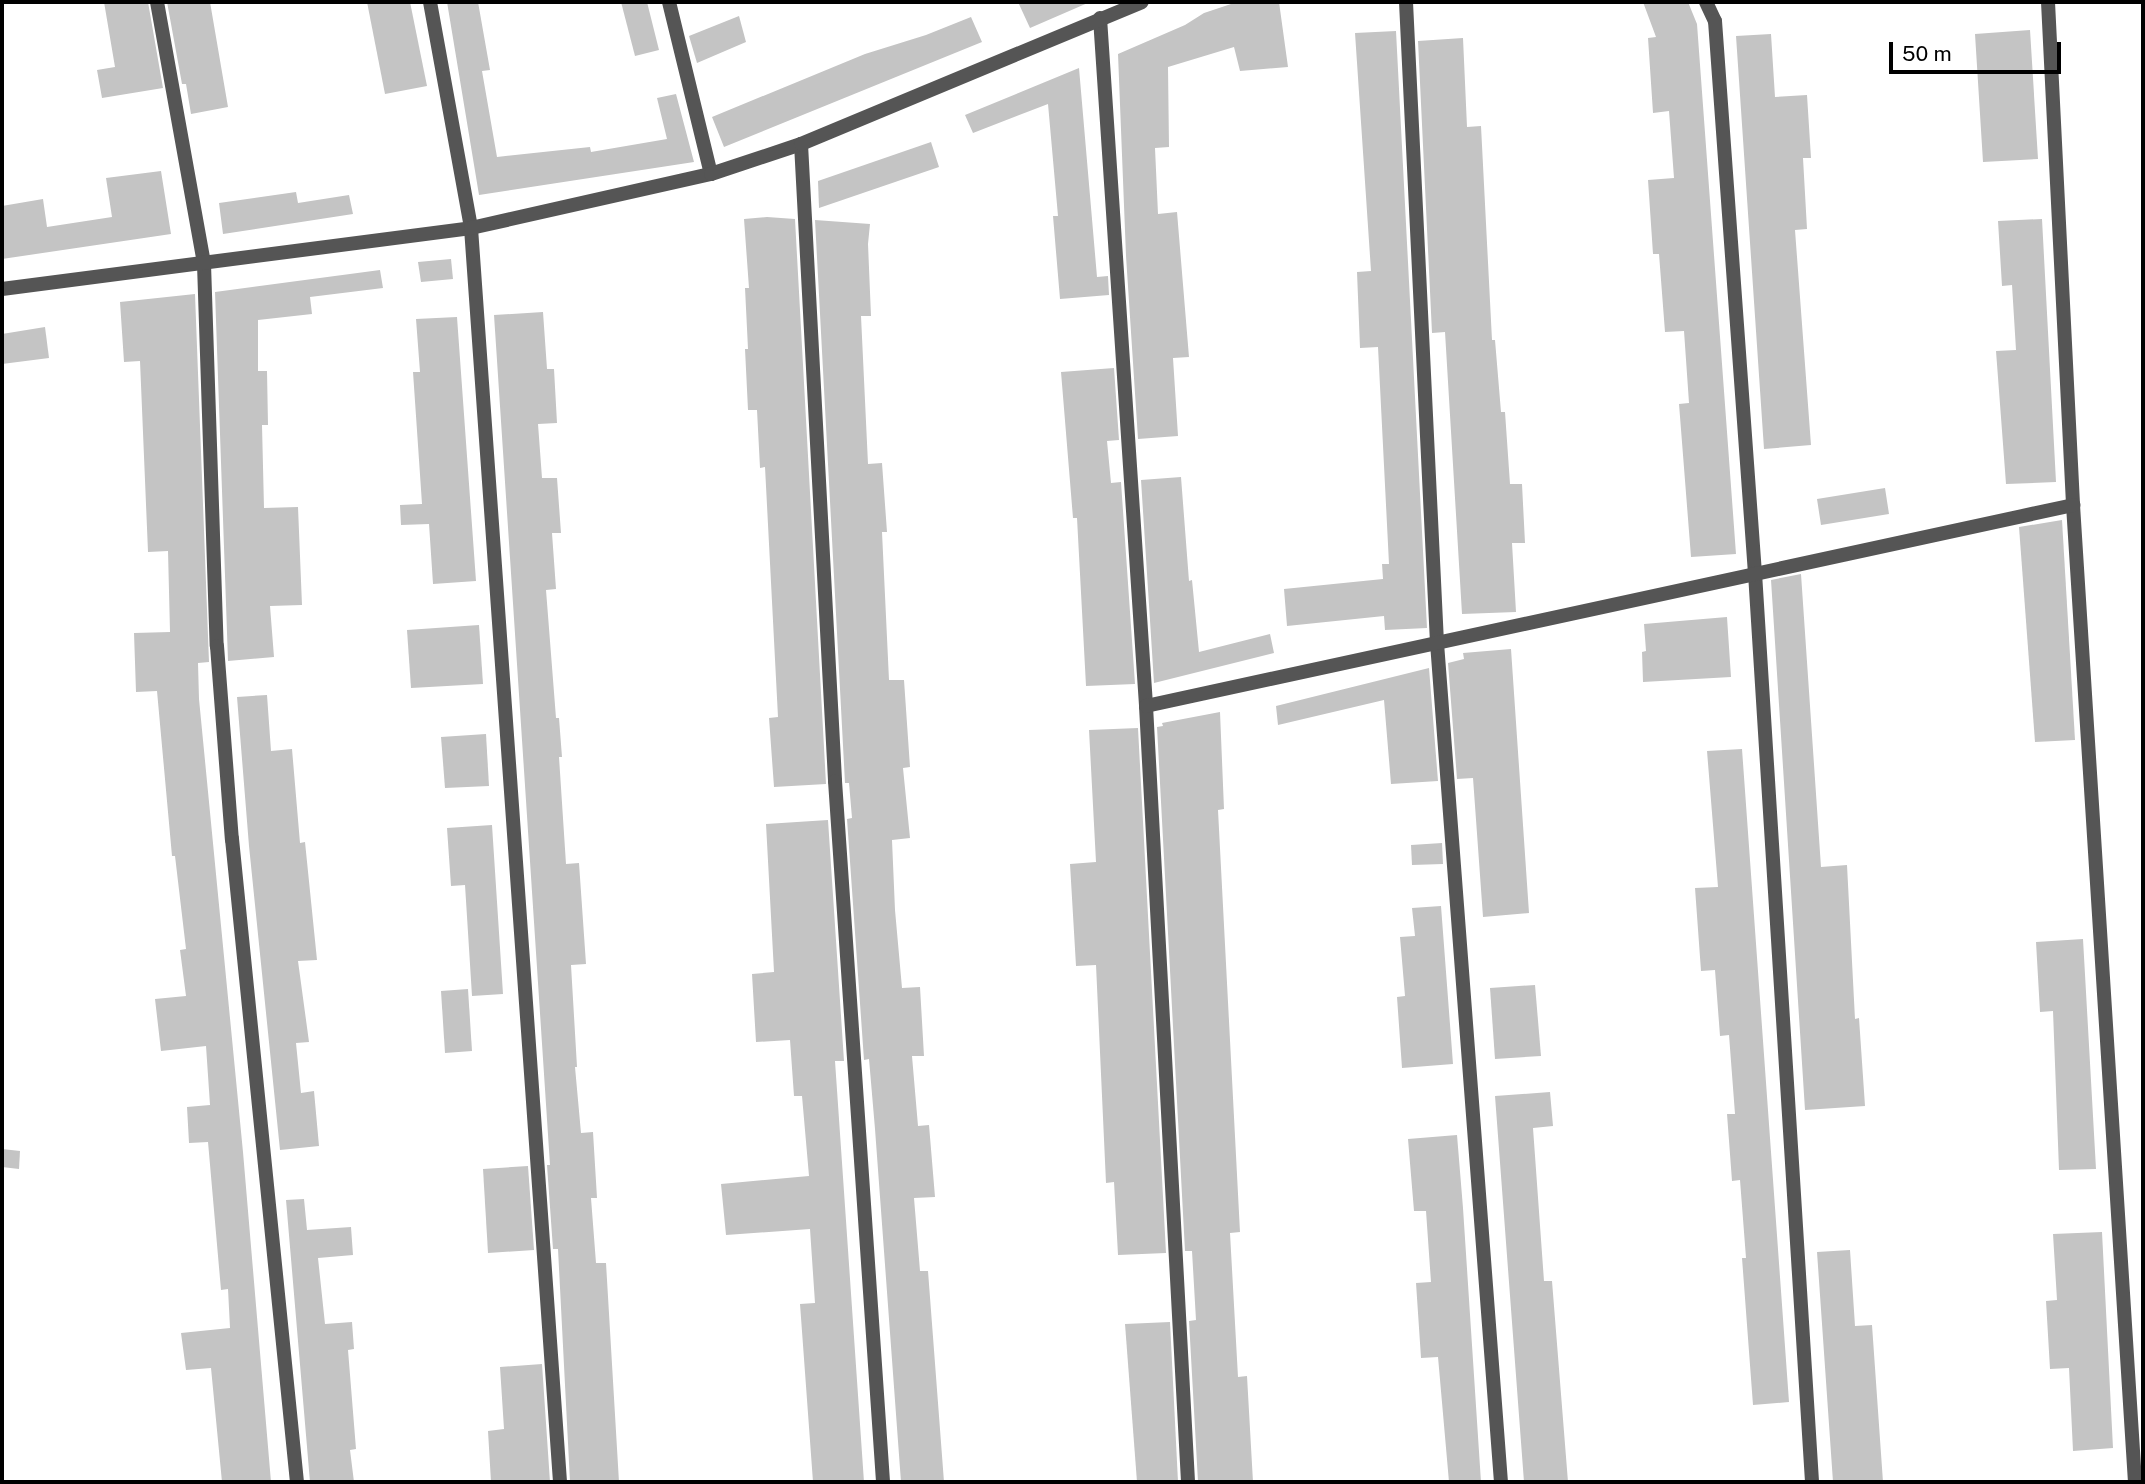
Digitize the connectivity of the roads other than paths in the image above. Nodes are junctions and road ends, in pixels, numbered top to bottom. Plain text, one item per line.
1 (157, 2) edge
2 (430, 2) edge
3 (670, 2) edge
4 (1142, 2) edge
5 (1406, 2) edge
6 (1706, 2) edge
7 (2048, 2) edge
8 (1100, 18) junction
9 (801, 144) junction
10 (711, 174) junction
11 (471, 228) junction
12 (204, 264) junction
13 (2, 289) edge
14 (2073, 505) junction
15 (1755, 573) junction
16 (1437, 643) junction
17 (1146, 706) junction
18 (297, 1482) edge
19 (560, 1482) edge
20 (883, 1482) edge
21 (1188, 1482) edge
22 (1501, 1482) edge
23 (1812, 1482) edge
24 (2135, 1482) edge

1 - 12 street
2 - 11 street
3 - 10 street
4 - 8 street
5 - 16 street
6 - 15 street
7 - 14 street
8 - 9 street
8 - 17 street
9 - 10 street
9 - 20 street
10 - 11 street
11 - 12 street
11 - 19 street
12 - 13 street
12 - 18 street
14 - 15 street
14 - 24 street
15 - 16 street
15 - 23 street
16 - 17 street
16 - 22 street
17 - 21 street

